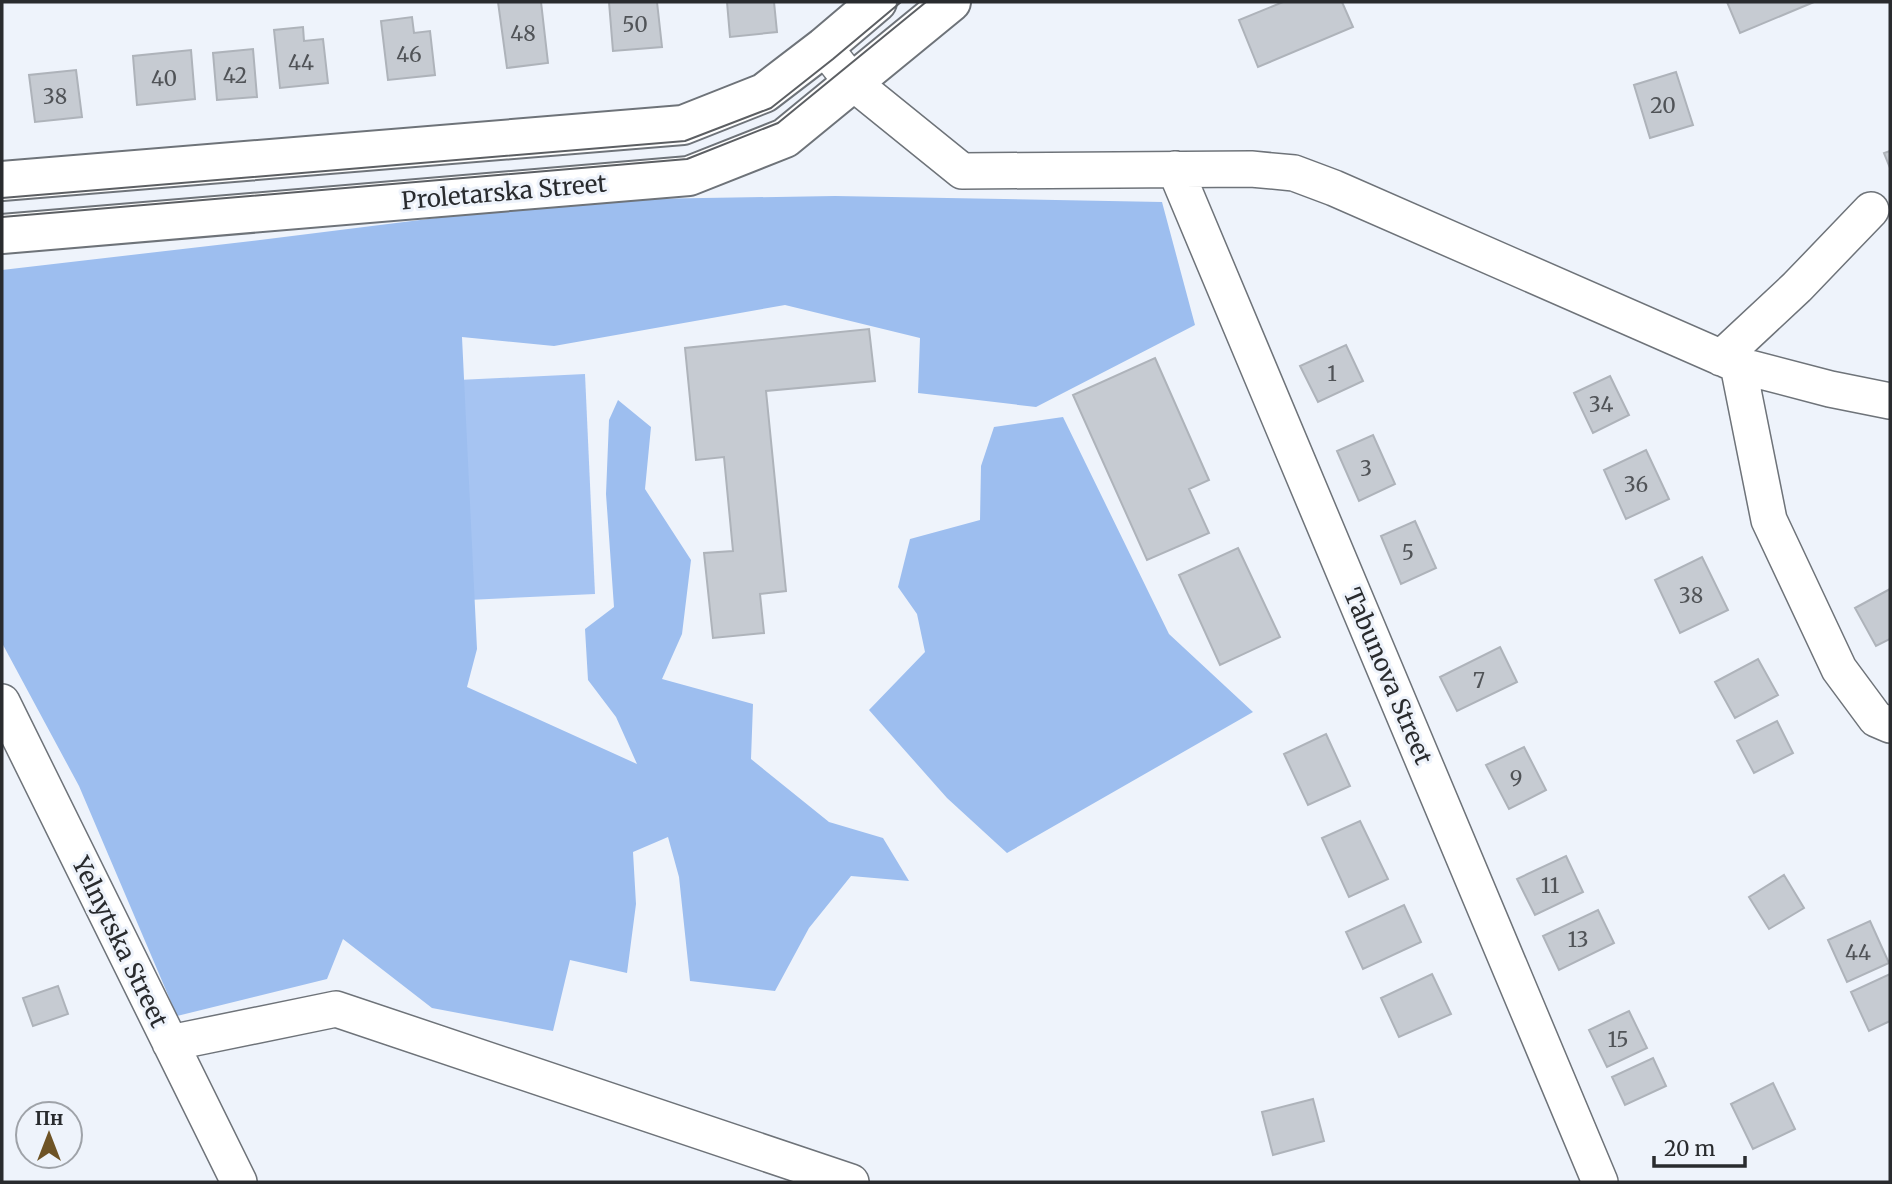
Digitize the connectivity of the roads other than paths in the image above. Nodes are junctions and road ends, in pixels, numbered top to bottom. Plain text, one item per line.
1 (877, 2) edge
2 (951, 2) edge
3 (824, 47) junction
4 (852, 82) junction
5 (1175, 169) junction
6 (2, 181) edge
7 (1871, 210) dead end
8 (2, 234) edge
9 (1729, 361) junction
10 (1890, 401) edge
11 (2, 702) edge
12 (1890, 724) edge
13 (170, 1044) junction
14 (239, 1182) edge
15 (851, 1182) edge
16 (1600, 1182) edge

1 - 3 main road
2 - 4 main road, Proletarska Street
3 - 4 street
3 - 6 main road
4 - 5 street
4 - 8 main road, Proletarska Street
5 - 9 street
5 - 16 street, Tabunova Street
7 - 9 street
9 - 10 street
9 - 12 street
11 - 13 street, Yelnytska Street
13 - 14 street, Yelnytska Street
13 - 15 street

